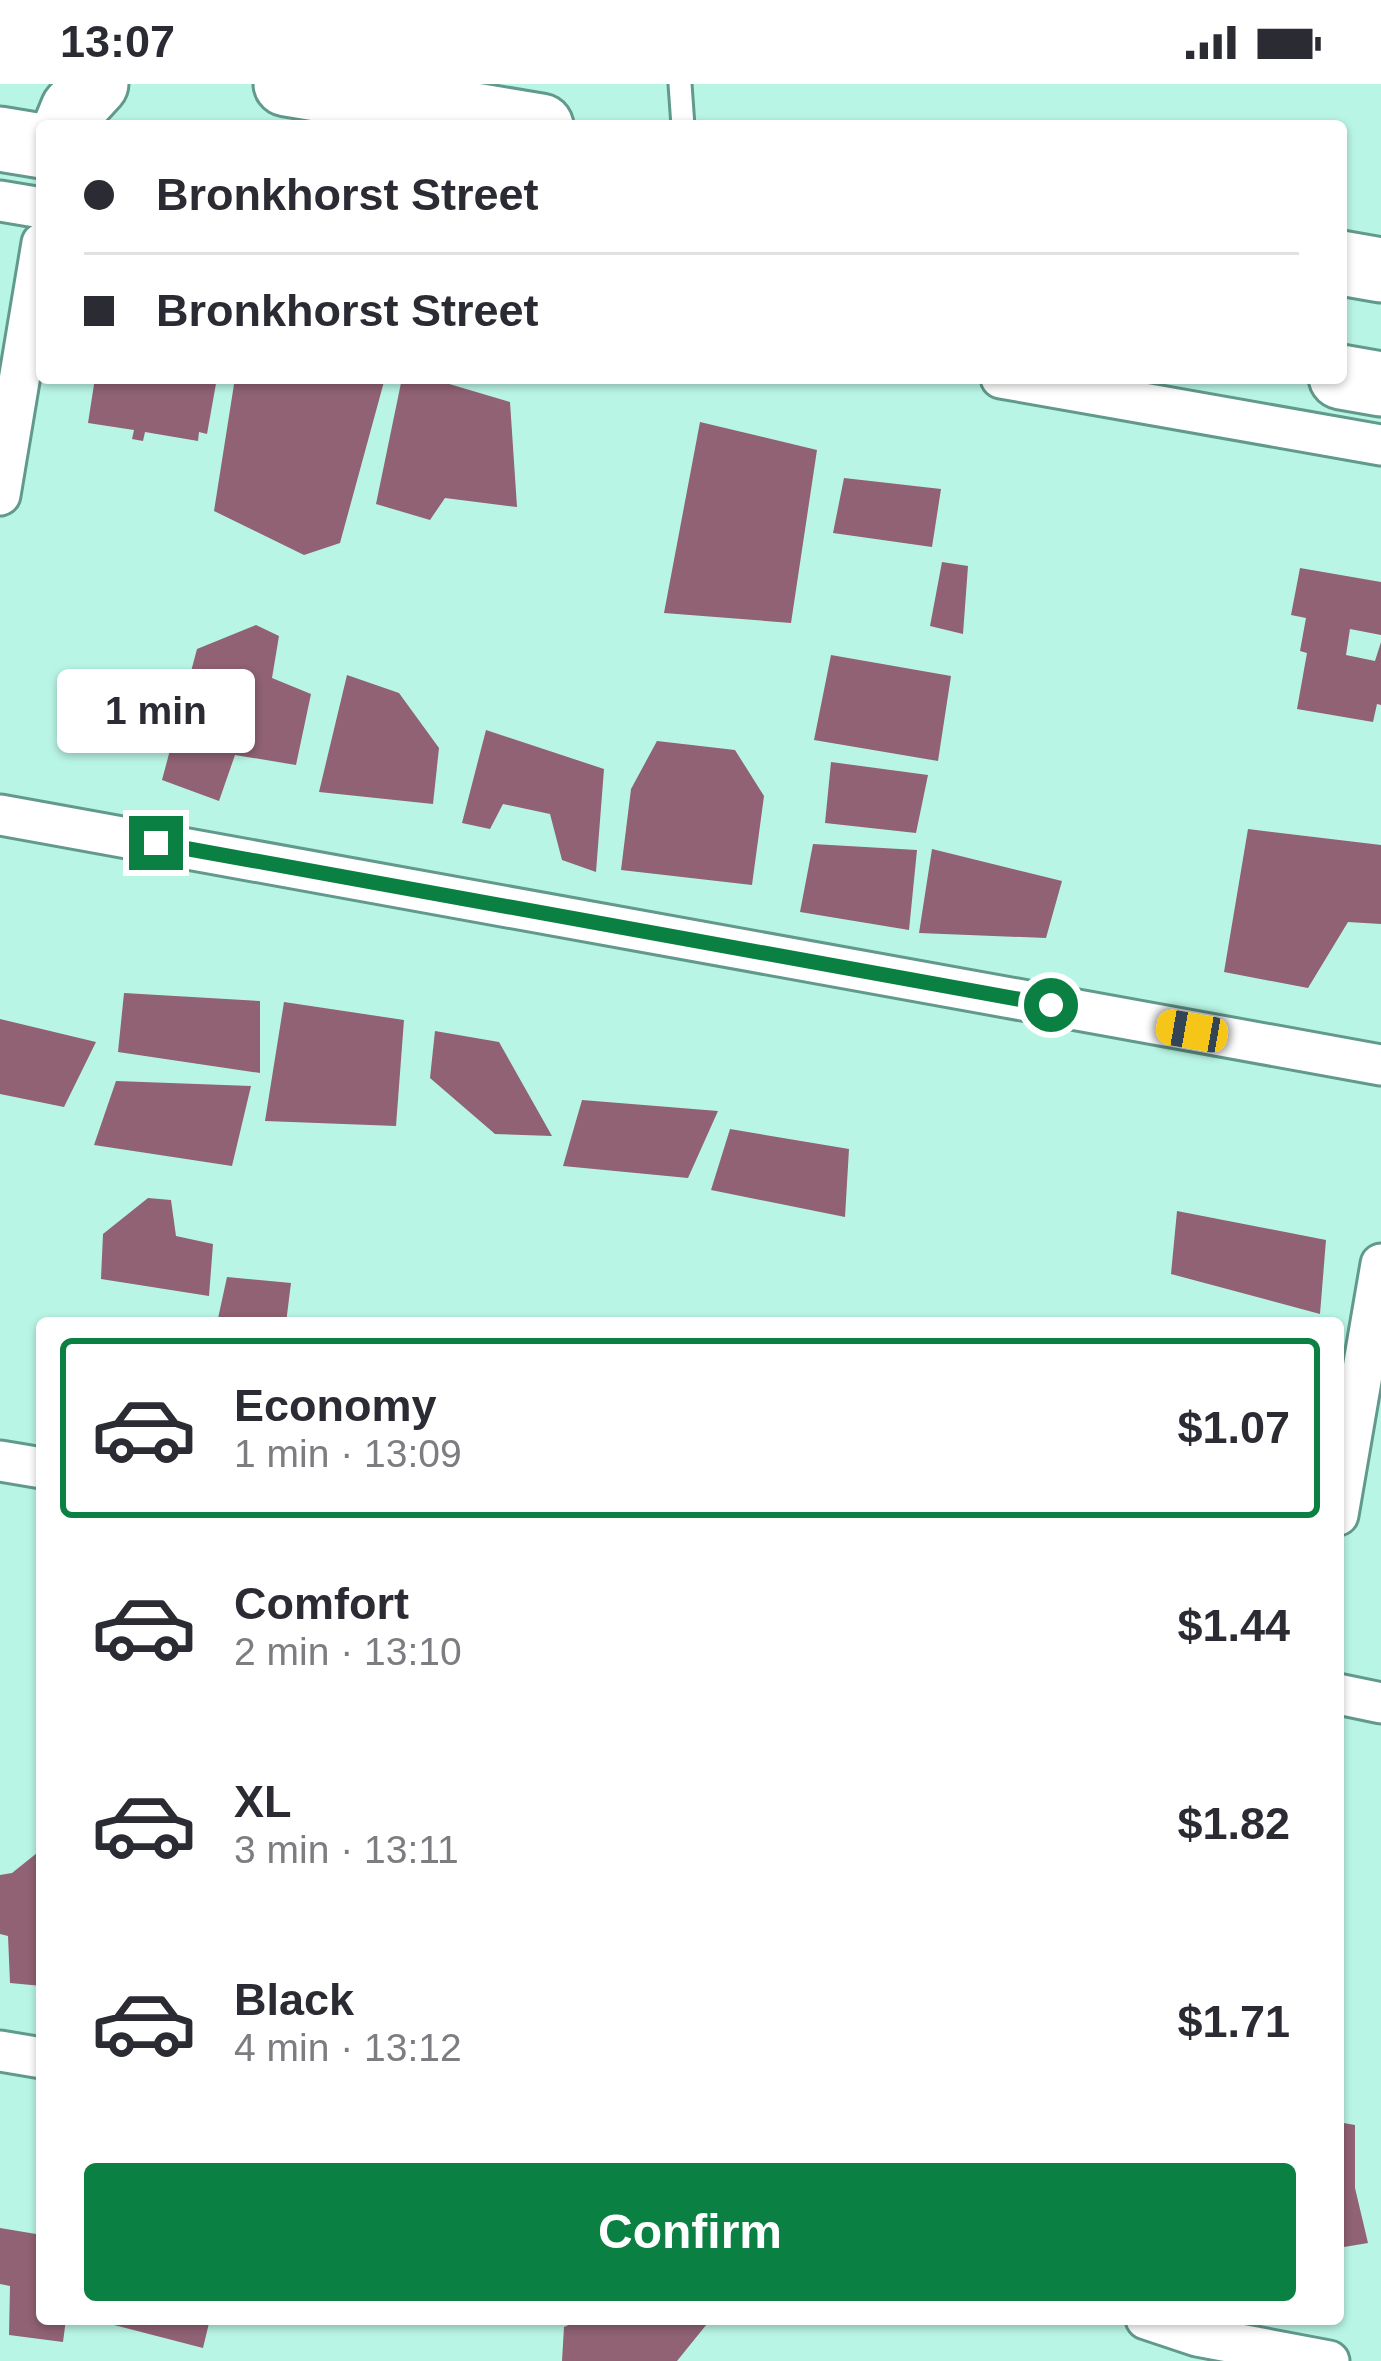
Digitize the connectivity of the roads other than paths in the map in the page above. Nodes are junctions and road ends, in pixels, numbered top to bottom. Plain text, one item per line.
1 (29, 84) edge
2 (96, 84) edge
3 (286, 84) edge
4 (680, 84) edge
5 (45, 120) edge
6 (68, 120) edge
7 (505, 120) edge
8 (683, 120) edge
9 (0, 139) edge
10 (36, 145) edge
11 (0, 201) edge
12 (36, 207) edge
13 (1347, 264) edge
14 (1381, 270) edge
15 (36, 279) edge
16 (1347, 378) edge
17 (1035, 384) edge
18 (1381, 384) edge
19 (1381, 446) edge
20 (0, 495) edge
21 (0, 815) edge
22 (1381, 1065) edge
23 (1381, 1264) edge
24 (0, 1461) edge
25 (36, 1467) edge
26 (1344, 1480) edge
27 (1344, 1695) edge
28 (1381, 1702) edge
29 (0, 2051) edge
30 (36, 2057) edge
31 (1160, 2325) edge
32 (1191, 2339) edge
33 (1329, 2361) edge

1 - 5 main road
2 - 6 main road
3 - 7 main road
4 - 8 lane
9 - 10 main road
11 - 12 street
13 - 14 main road
15 - 20 street
16 - 18 main road
17 - 19 street
21 - 22 street
23 - 26 street
24 - 25 street
27 - 28 street
29 - 30 street
31 - 32 street
32 - 33 street

